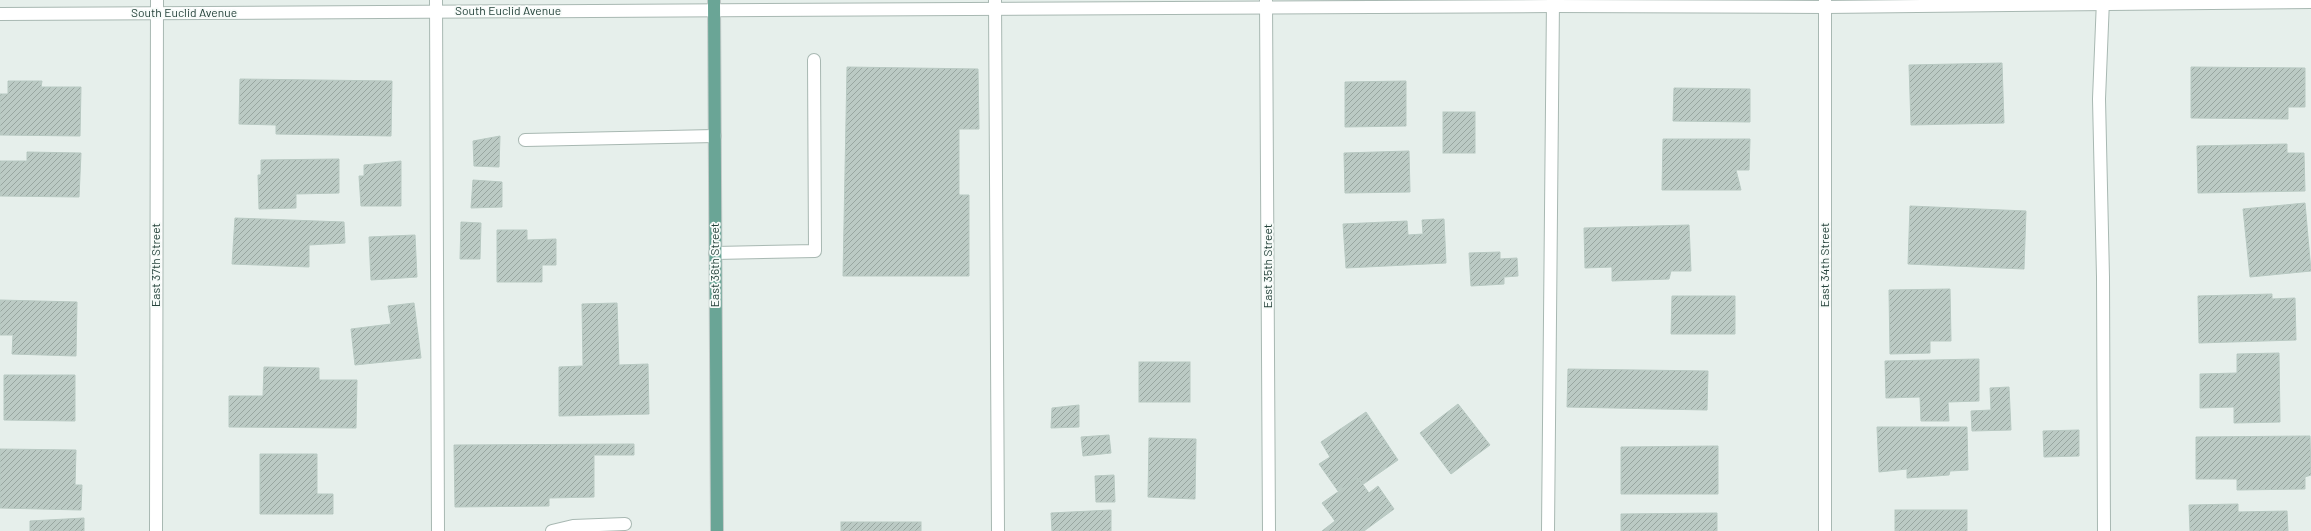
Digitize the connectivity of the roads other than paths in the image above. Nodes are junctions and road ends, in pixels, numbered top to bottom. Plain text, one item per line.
1 (157, 0) edge
2 (2103, 2) edge
3 (2311, 2) edge
4 (1553, 3) edge
5 (1825, 3) edge
6 (995, 4) edge
7 (1266, 4) edge
8 (714, 5) edge
9 (436, 6) edge
10 (0, 14) edge
11 (157, 14) junction
12 (814, 60) dead end
13 (715, 136) junction
14 (525, 140) dead end
15 (715, 253) junction
16 (625, 524) dead end
17 (156, 531) edge
18 (438, 531) edge
19 (552, 531) edge
20 (717, 531) edge
21 (998, 531) edge
22 (1270, 531) edge
23 (1548, 531) edge
24 (1825, 531) edge
25 (2104, 531) edge

1 - 11 street, East 37th Street
2 - 3 street, South Euclid Avenue
2 - 5 street, South Euclid Avenue
2 - 25 street
4 - 5 street, South Euclid Avenue
4 - 7 street, South Euclid Avenue
4 - 23 street
5 - 24 street, East 34th Street
6 - 7 street, South Euclid Avenue
6 - 8 street, South Euclid Avenue
6 - 21 street
7 - 22 street, East 35th Street
8 - 9 street, South Euclid Avenue
8 - 13 main road, East 36th Street
9 - 11 street, South Euclid Avenue
9 - 18 street
10 - 11 street, South Euclid Avenue
11 - 17 street, East 37th Street
12 - 15 street
13 - 14 street
13 - 15 main road, East 36th Street
15 - 20 main road, East 36th Street
16 - 19 street

